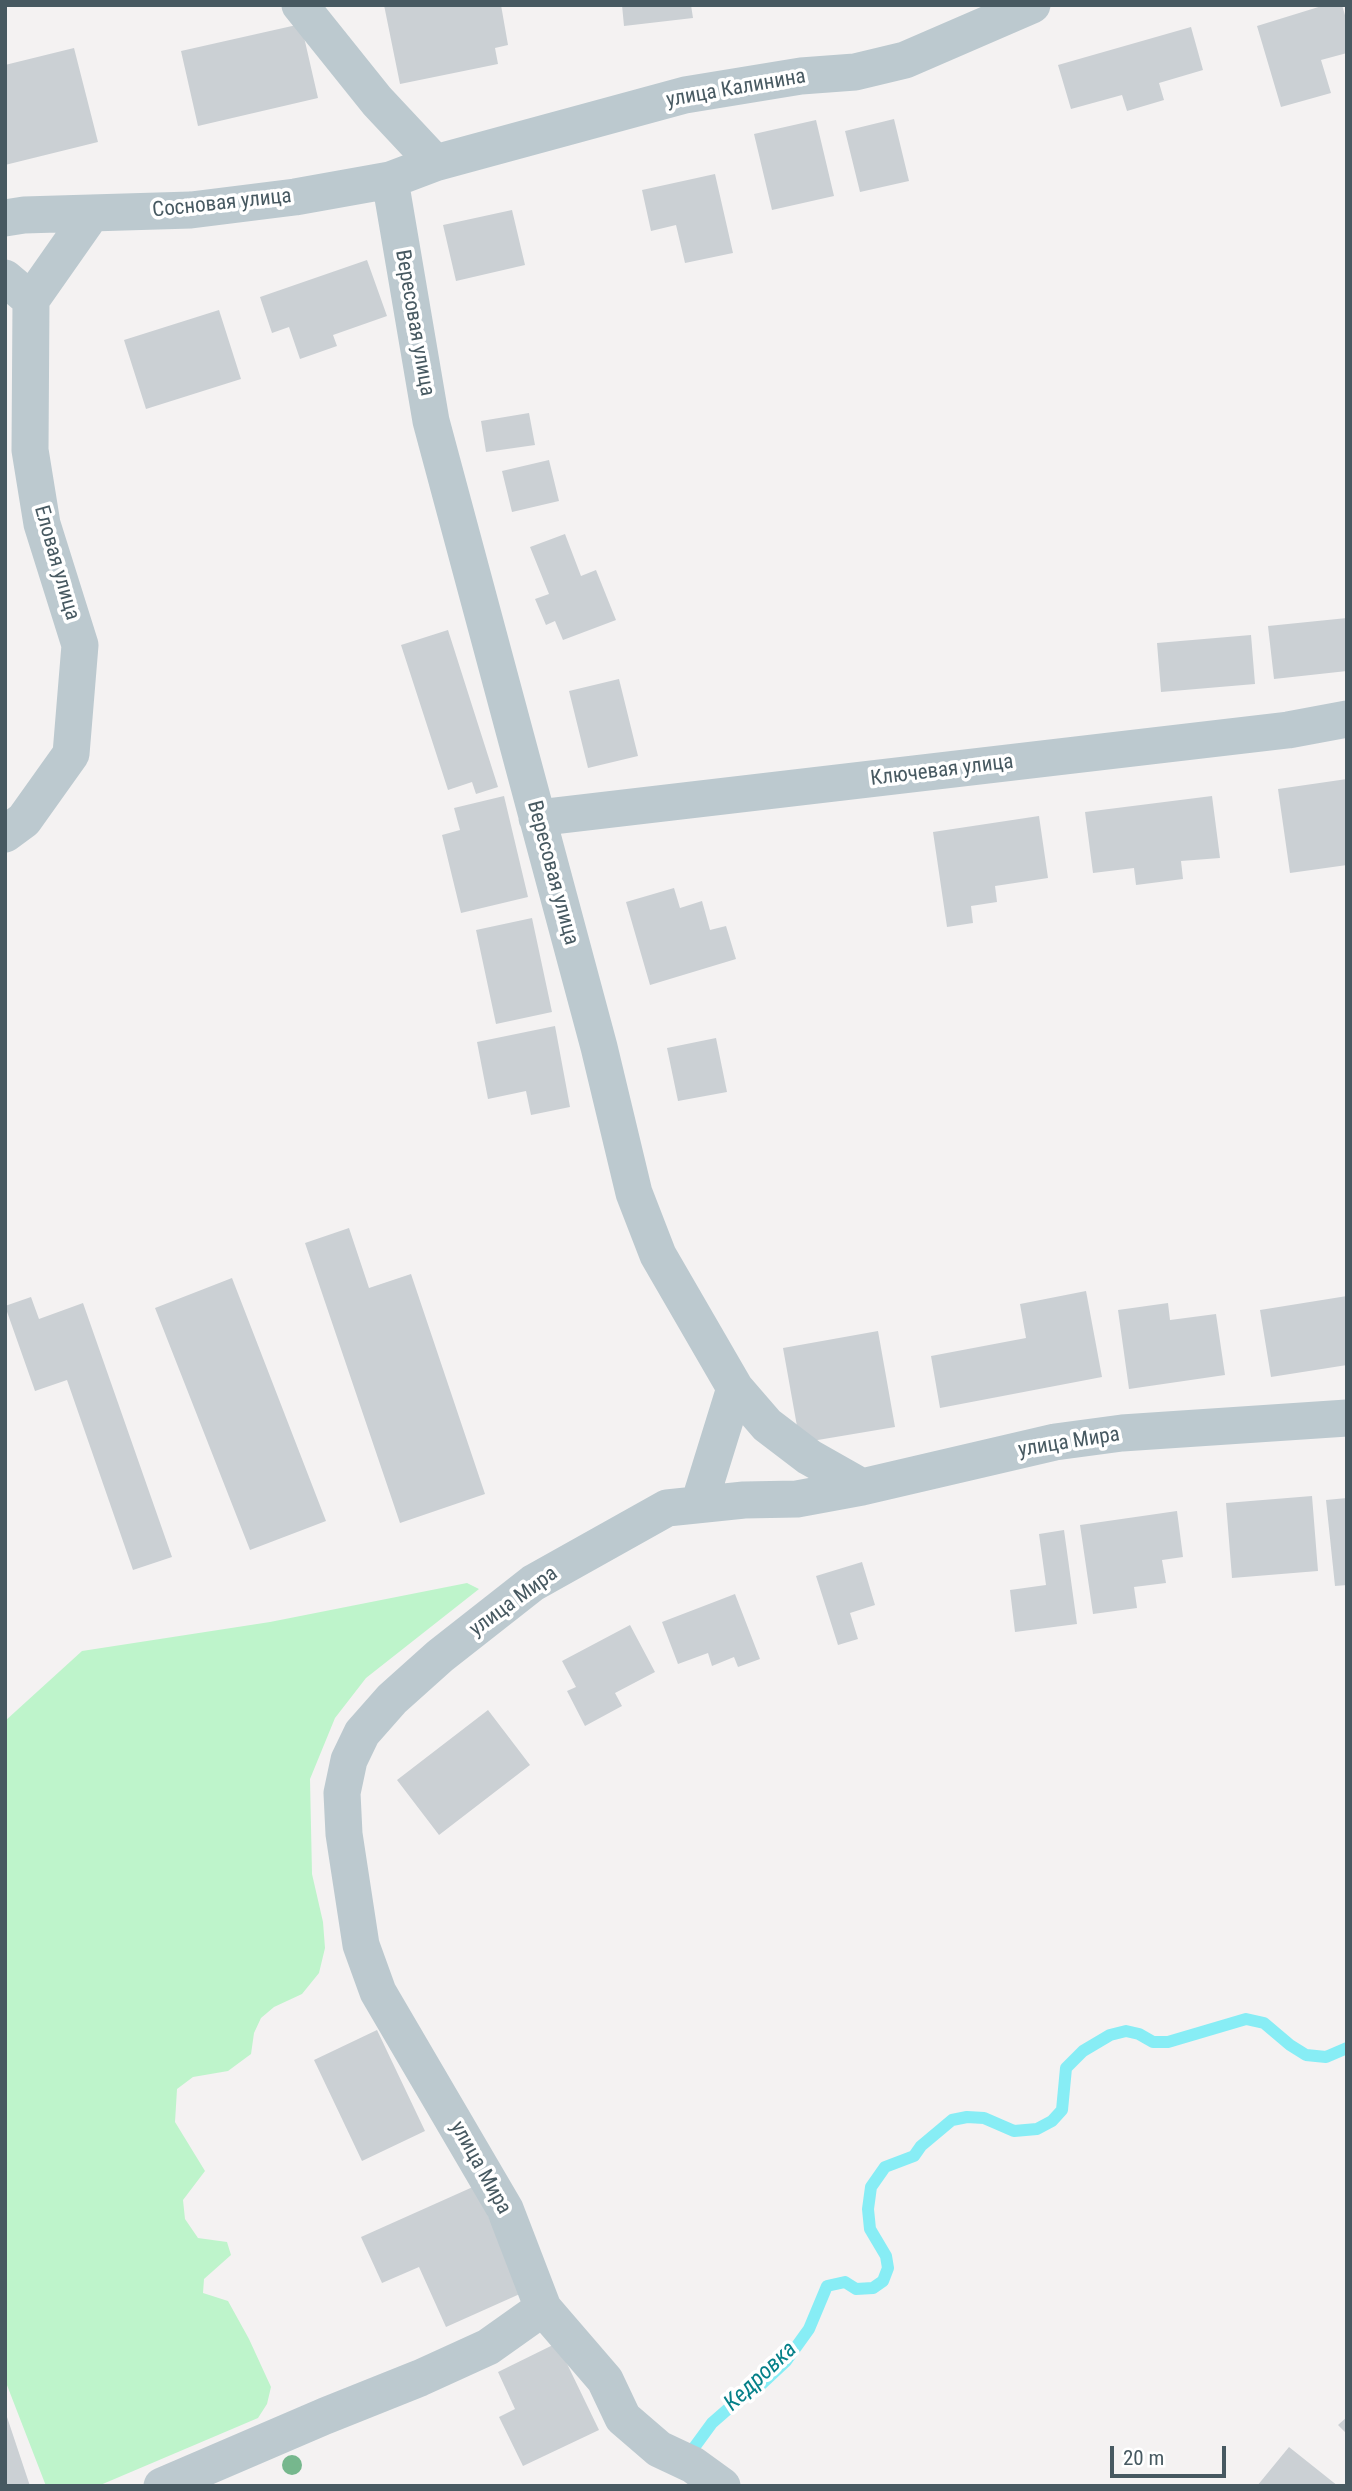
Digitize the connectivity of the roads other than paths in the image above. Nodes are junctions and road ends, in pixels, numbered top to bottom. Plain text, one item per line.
1 (300, 5) edge
2 (1032, 5) edge
3 (435, 163) junction
4 (390, 180) junction
5 (92, 213) junction
6 (5, 218) edge
7 (18, 289) edge
8 (1347, 719) edge
9 (537, 818) junction
10 (5, 834) edge
11 (736, 1388) junction
12 (1347, 1418) edge
13 (862, 1487) junction
14 (699, 1504) junction
15 (543, 2308) junction
16 (162, 2486) edge
17 (722, 2486) edge

1 - 3 street
2 - 3 street, улица Калинина
3 - 4 street, Сосновая улица
4 - 5 street, Сосновая улица
4 - 9 street, Вересовая улица
5 - 6 street, Сосновая улица
5 - 7 street
7 - 10 street, Еловая улица
8 - 9 street, Ключевая улица
9 - 11 street, Вересовая улица
11 - 13 street, Вересовая улица
11 - 14 street
12 - 13 street, улица Мира
13 - 14 street, улица Мира
14 - 15 street, улица Мира
15 - 16 street
15 - 17 street, улица Мира

